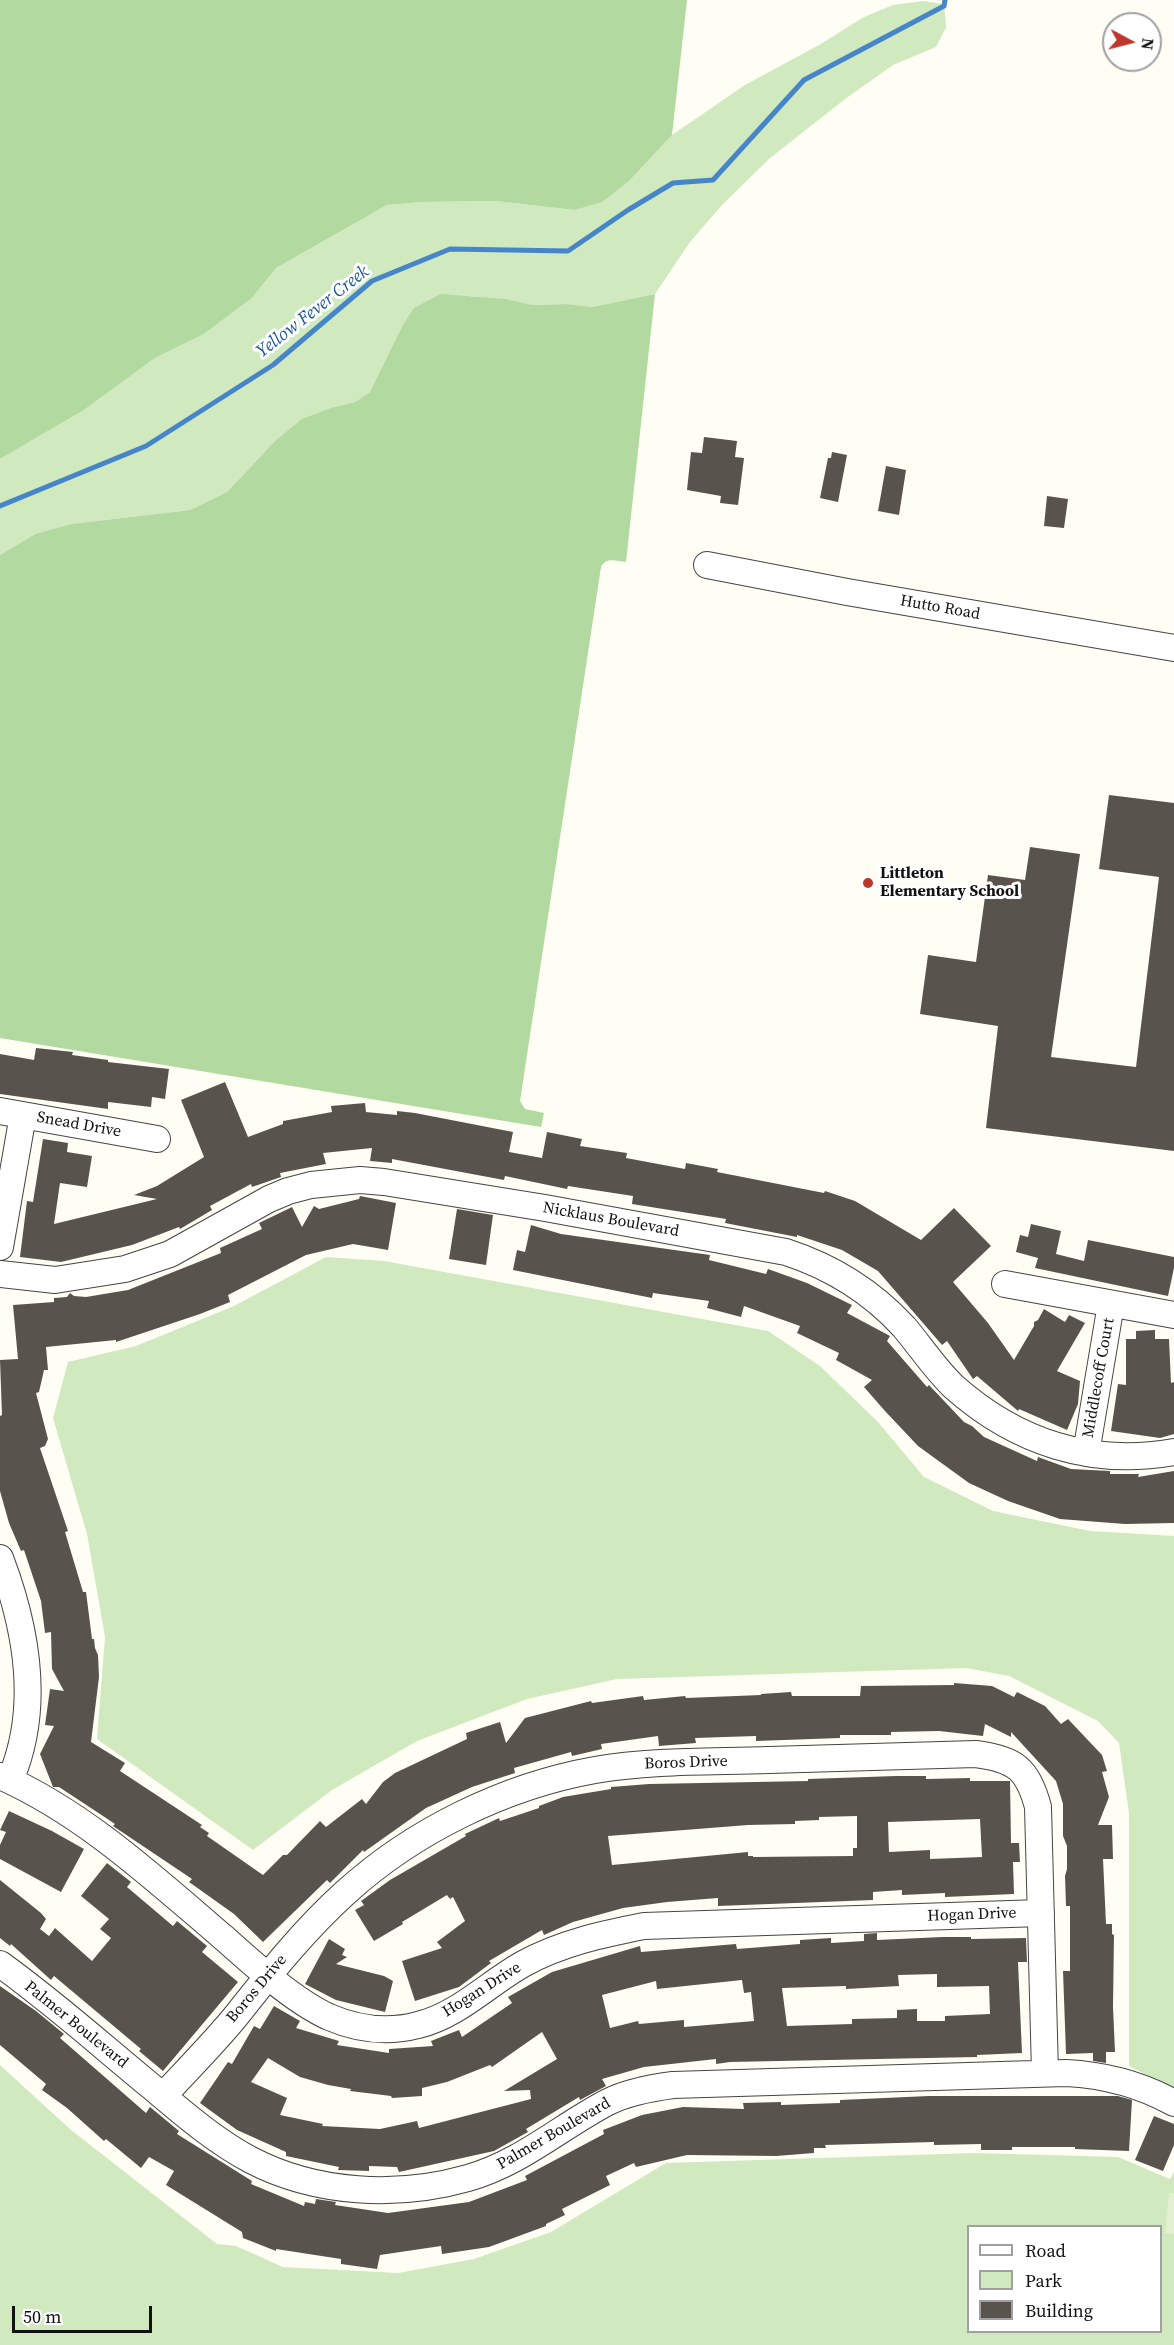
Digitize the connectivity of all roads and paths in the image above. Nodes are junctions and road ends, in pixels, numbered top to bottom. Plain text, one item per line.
1 (707, 564) dead end
2 (1174, 648) edge
3 (12, 1113) edge
4 (157, 1139) dead end
5 (0, 1247) edge
6 (0, 1274) edge
7 (1005, 1284) dead end
8 (1112, 1304) junction
9 (1174, 1315) edge
10 (1174, 1452) edge
11 (1086, 1453) junction
12 (0, 1558) edge
13 (5, 1778) edge
14 (1041, 1913) junction
15 (0, 1964) edge
16 (268, 1975) junction
17 (1045, 2073) junction
18 (163, 2096) junction
19 (1174, 2103) edge

1 - 2 street, Hutto Road
3 - 4 street, Snead Drive
3 - 5 street
6 - 11 street, Nicklaus Boulevard
7 - 8 street, Middlecoff Court
8 - 9 street, Middlecoff Court
8 - 11 street, Middlecoff Court
10 - 11 street, Nicklaus Boulevard
12 - 13 street
13 - 16 street, Hogan Drive
14 - 16 street, Hogan Drive
14 - 16 street, Boros Drive
14 - 17 street, Boros Drive
15 - 18 street, Palmer Boulevard
16 - 18 street, Boros Drive
17 - 18 street, Palmer Boulevard
17 - 19 street, Palmer Boulevard

